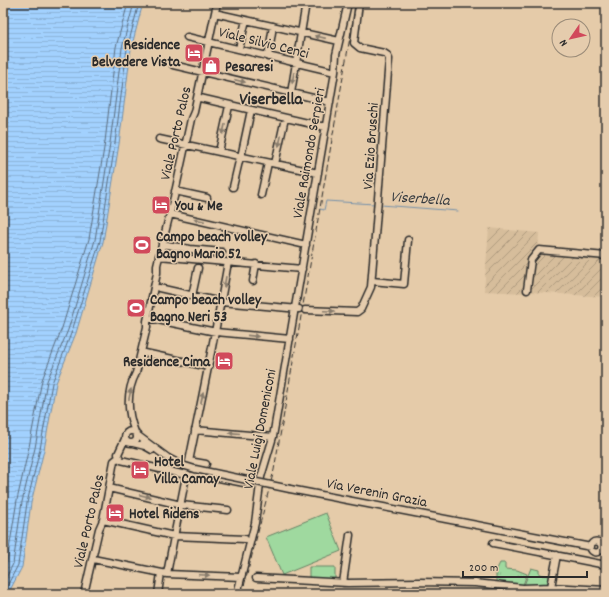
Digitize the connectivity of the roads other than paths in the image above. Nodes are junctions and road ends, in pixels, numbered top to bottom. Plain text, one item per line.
1 (217, 3) edge
2 (306, 3) edge
3 (348, 3) edge
4 (359, 3) edge
5 (219, 14) dead end
6 (246, 20) junction
7 (273, 26) junction
8 (301, 32) junction
9 (187, 37) dead end
10 (339, 41) junction
11 (209, 42) junction
12 (239, 50) junction
13 (268, 57) junction
14 (296, 64) junction
15 (173, 65) dead end
16 (335, 72) junction
17 (202, 73) junction
18 (291, 93) junction
19 (200, 98) dead end
20 (330, 102) junction
21 (229, 106) junction
22 (251, 110) junction
23 (285, 118) junction
24 (325, 127) junction
25 (159, 139) dead end
26 (185, 145) junction
27 (220, 152) junction
28 (241, 157) junction
29 (272, 164) junction
30 (318, 174) junction
31 (233, 187) dead end
32 (175, 191) junction
33 (261, 194) dead end
34 (207, 198) dead end
35 (170, 214) junction
36 (408, 240) dead end
37 (162, 244) junction
38 (306, 244) junction
39 (222, 252) dead end
40 (159, 256) junction
41 (606, 256) edge
42 (228, 262) junction
43 (256, 264) junction
44 (198, 268) dead end
45 (302, 269) junction
46 (253, 281) dead end
47 (372, 281) junction
48 (159, 288) dead end
49 (527, 290) dead end
50 (192, 296) junction
51 (221, 302) junction
52 (299, 309) junction
53 (148, 318) junction
54 (216, 332) junction
55 (290, 339) junction
56 (145, 353) dead end
57 (209, 367) junction
58 (195, 430) junction
59 (136, 434) junction
60 (273, 437) junction
61 (125, 439) junction
62 (132, 443) junction
63 (119, 454) junction
64 (161, 454) junction
65 (189, 461) junction
66 (206, 464) dead end
67 (186, 475) junction
68 (259, 486) junction
69 (109, 488) junction
70 (181, 505) junction
71 (228, 510) dead end
72 (103, 520) junction
73 (350, 535) dead end
74 (174, 536) junction
75 (245, 539) dead end
76 (493, 542) dead end
77 (604, 550) edge
78 (556, 555) junction
79 (92, 559) junction
80 (606, 565) edge
81 (164, 573) junction
82 (241, 577) junction
83 (256, 578) dead end
84 (343, 583) junction
85 (551, 587) junction
86 (606, 590) edge
87 (84, 594) edge
88 (158, 594) edge
89 (237, 594) edge

1 - 11 street, Viale Porto Palos
2 - 8 street
3 - 10 street, Viale Raimondo Serpieri
4 - 47 street, Via Ezio Bruschi
5 - 6 street
6 - 7 street
6 - 12 street
7 - 8 street
7 - 13 street
10 -> 8 street
8 - 14 street
9 - 11 street, Viale Silvio Cenci
10 - 16 street, Viale Raimondo Serpieri
11 - 12 street, Viale Silvio Cenci
11 - 17 street, Viale Porto Palos
12 - 13 street, Viale Silvio Cenci
13 - 14 street, Viale Silvio Cenci
14 - 16 street, Viale Silvio Cenci
14 -> 18 street
15 - 17 street
16 - 20 street, Viale Raimondo Serpieri
17 -> 18 street
17 - 26 street, Viale Porto Palos
18 - 20 street
19 - 21 street
20 - 24 street, Viale Raimondo Serpieri
21 - 22 street
21 -> 27 street
22 - 23 street
22 - 28 street
23 - 24 street
23 -> 29 street
24 - 30 street, Viale Raimondo Serpieri
25 - 26 street
26 - 27 street
26 - 32 street, Viale Porto Palos
27 - 28 street
28 - 29 street
28 - 31 street
29 - 30 street
29 - 33 street
30 - 38 street, Viale Raimondo Serpieri
32 - 34 street
32 - 35 street, Viale Porto Palos
35 - 37 street, Viale Porto Palos
38 -> 35 street
36 - 47 street
37 - 39 street
37 - 40 street, Viale Porto Palos
38 - 45 street, Viale Raimondo Serpieri
40 - 42 street
40 - 53 street, Viale Porto Palos
41 - 49 street
42 - 43 street
42 -> 51 street
43 - 45 street
43 - 46 street
44 - 50 street
45 - 52 street, Viale Luigi Domeniconi
52 -> 47 street, Via Ezio Bruschi
48 - 50 street, Via Ezio Bruschi
50 - 51 street, Via Ezio Bruschi
51 - 52 street, Via Ezio Bruschi
51 - 54 street
52 - 55 street, Viale Luigi Domeniconi
53 - 54 street
59 -> 53 street, Viale Porto Palos
54 -> 55 street
54 - 57 street
55 - 60 street, Viale Luigi Domeniconi
56 - 57 street
58 -> 57 street
60 -> 58 street
58 - 65 street
59 - 61 street
59 - 62 street
59 - 64 street, Via Verenin Grazia
60 - 68 street, Viale Luigi Domeniconi
61 - 62 street
61 - 63 street, Viale Porto Palos
62 - 63 street
62 - 64 street, Via Verenin Grazia
63 - 67 street
63 - 69 street, Viale Porto Palos
64 - 77 street, Via Verenin Grazia, bridge
65 - 66 street
65 - 67 street
67 - 68 street
67 - 70 street
68 - 82 street, Viale Luigi Domeniconi
69 -> 70 street
69 - 72 street, Viale Porto Palos
70 - 71 street
70 - 74 street
72 - 74 street
72 - 79 street, Viale Porto Palos
73 - 84 street
74 - 75 street
74 - 81 street
76 - 78 street
78 - 80 street
78 - 85 street
79 - 81 street
79 - 87 street, Viale Porto Palos
81 -> 82 street
81 - 88 street
82 - 89 street, Viale Luigi Domeniconi
83 - 84 street
84 - 85 street
85 - 86 street

